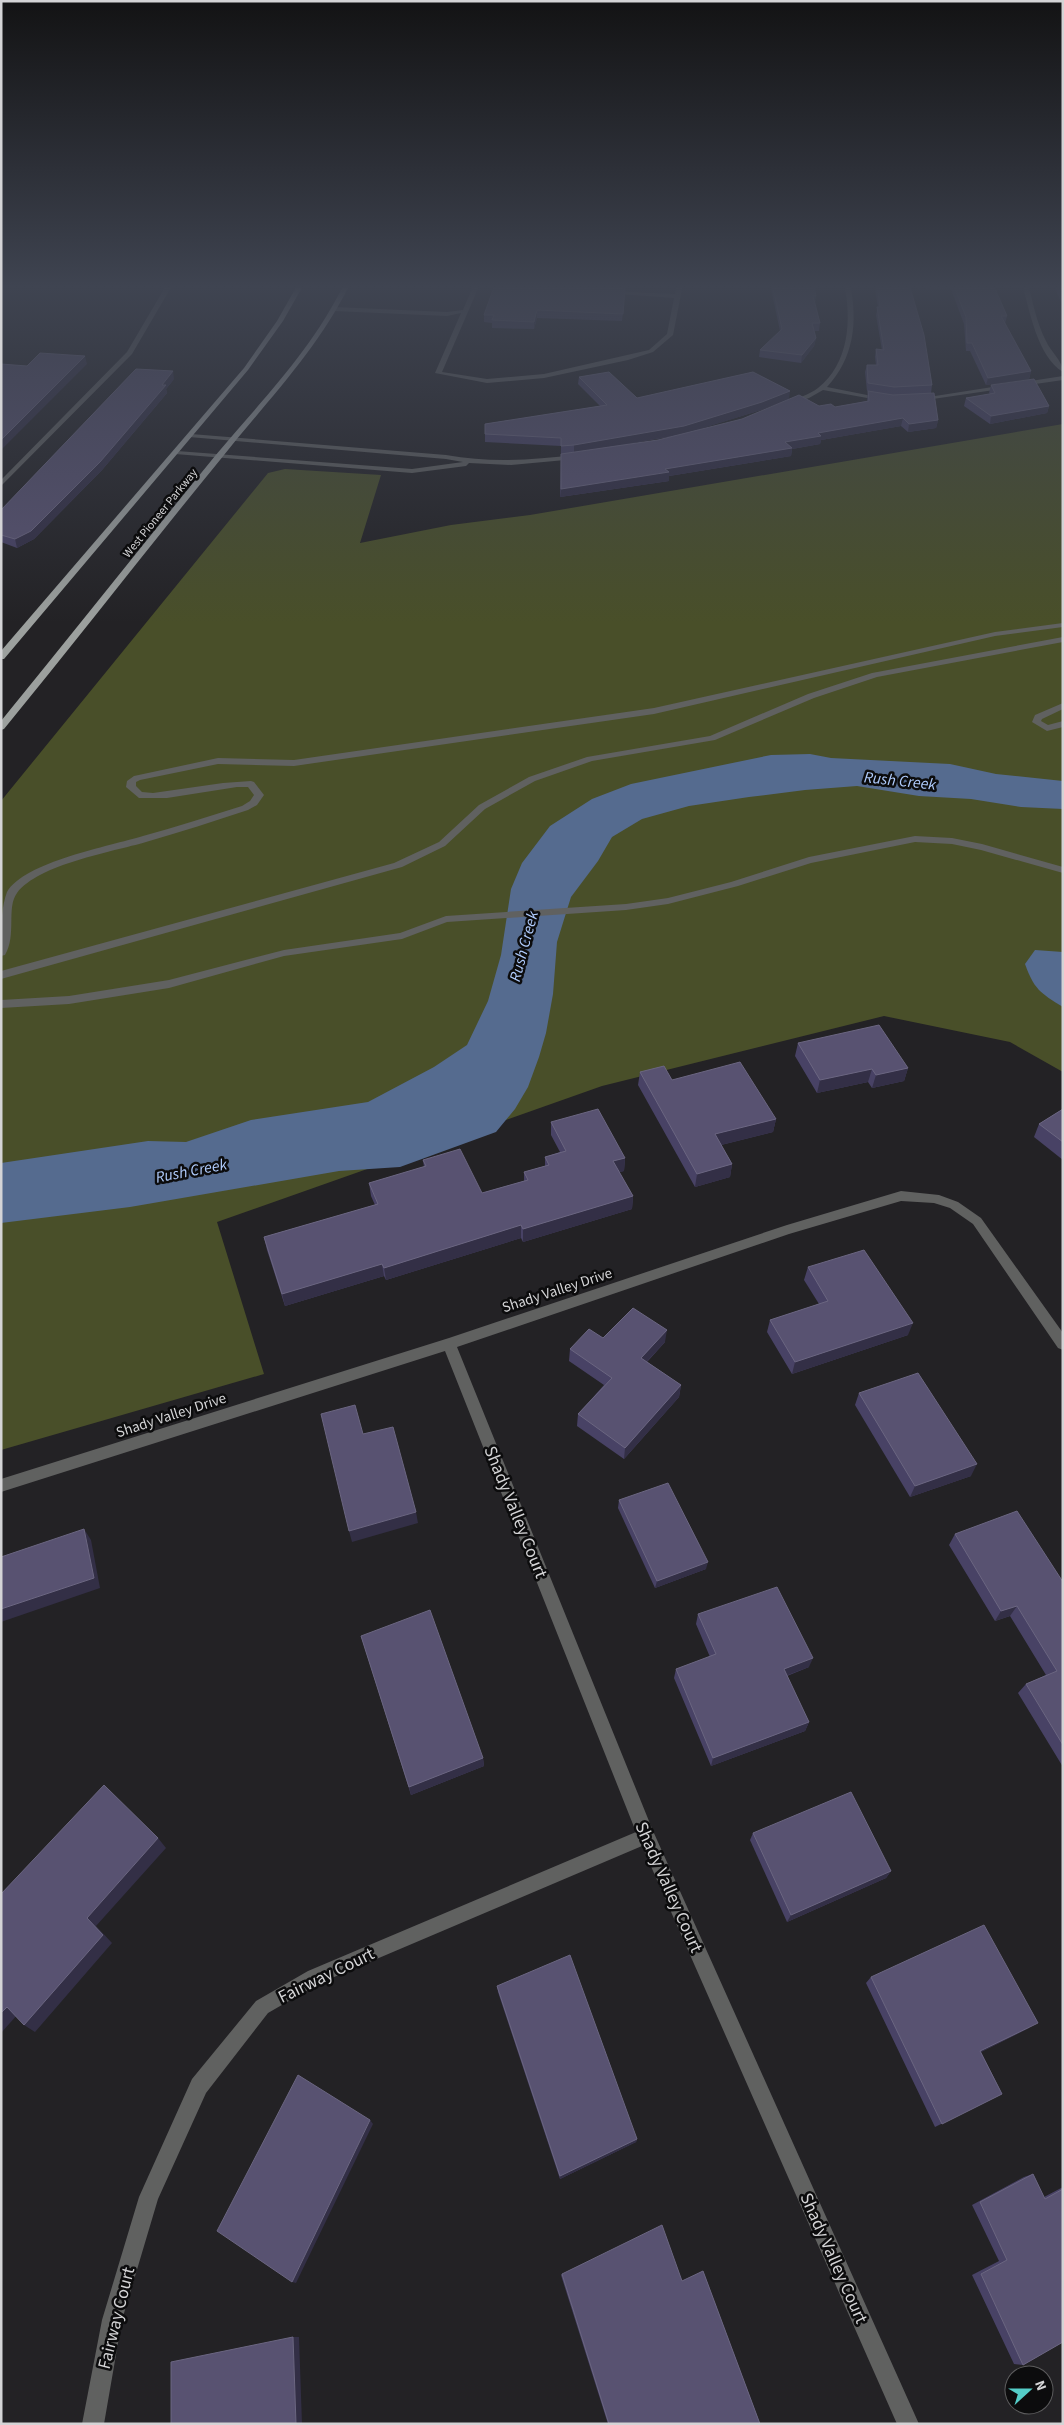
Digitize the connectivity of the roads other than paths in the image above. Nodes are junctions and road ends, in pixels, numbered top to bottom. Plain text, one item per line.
1 (87, 397) edge
2 (223, 397) edge
3 (270, 397) edge
4 (803, 397) edge
5 (876, 397) edge
6 (939, 397) edge
7 (909, 399) edge
8 (892, 400) edge
9 (782, 407) edge
10 (191, 436) junction
11 (234, 440) junction
12 (177, 453) junction
13 (219, 456) junction
14 (582, 456) edge
15 (471, 462) junction
16 (1, 484) edge
17 (1063, 625) edge
18 (1063, 639) edge
19 (1, 658) edge
20 (1063, 706) edge
21 (1063, 724) edge
22 (1, 727) edge
23 (1063, 870) edge
24 (1, 953) edge
25 (1, 975) edge
26 (1, 1004) edge
27 (449, 1344) junction
28 (1063, 1344) edge
29 (1, 1486) edge
30 (646, 1836) junction
31 (93, 2424) edge
32 (908, 2424) edge

1 - 16 street
2 - 10 main road, West Pioneer Parkway
3 - 11 main road, West Pioneer Parkway
4 - 9 street
5 - 8 street
6 - 7 street
10 - 11 street
10 - 12 main road, West Pioneer Parkway
11 - 13 main road, West Pioneer Parkway
11 - 15 street
12 - 13 street
12 - 19 main road, West Pioneer Parkway
13 - 15 street
13 - 22 main road, West Pioneer Parkway
14 - 15 street
17 - 24 street
18 - 25 street
20 - 21 street
23 - 26 street
27 - 28 street, Shady Valley Drive
27 - 29 street, Shady Valley Drive
27 - 30 street, Shady Valley Court
30 - 31 street, Fairway Court
30 - 32 street, Shady Valley Court

